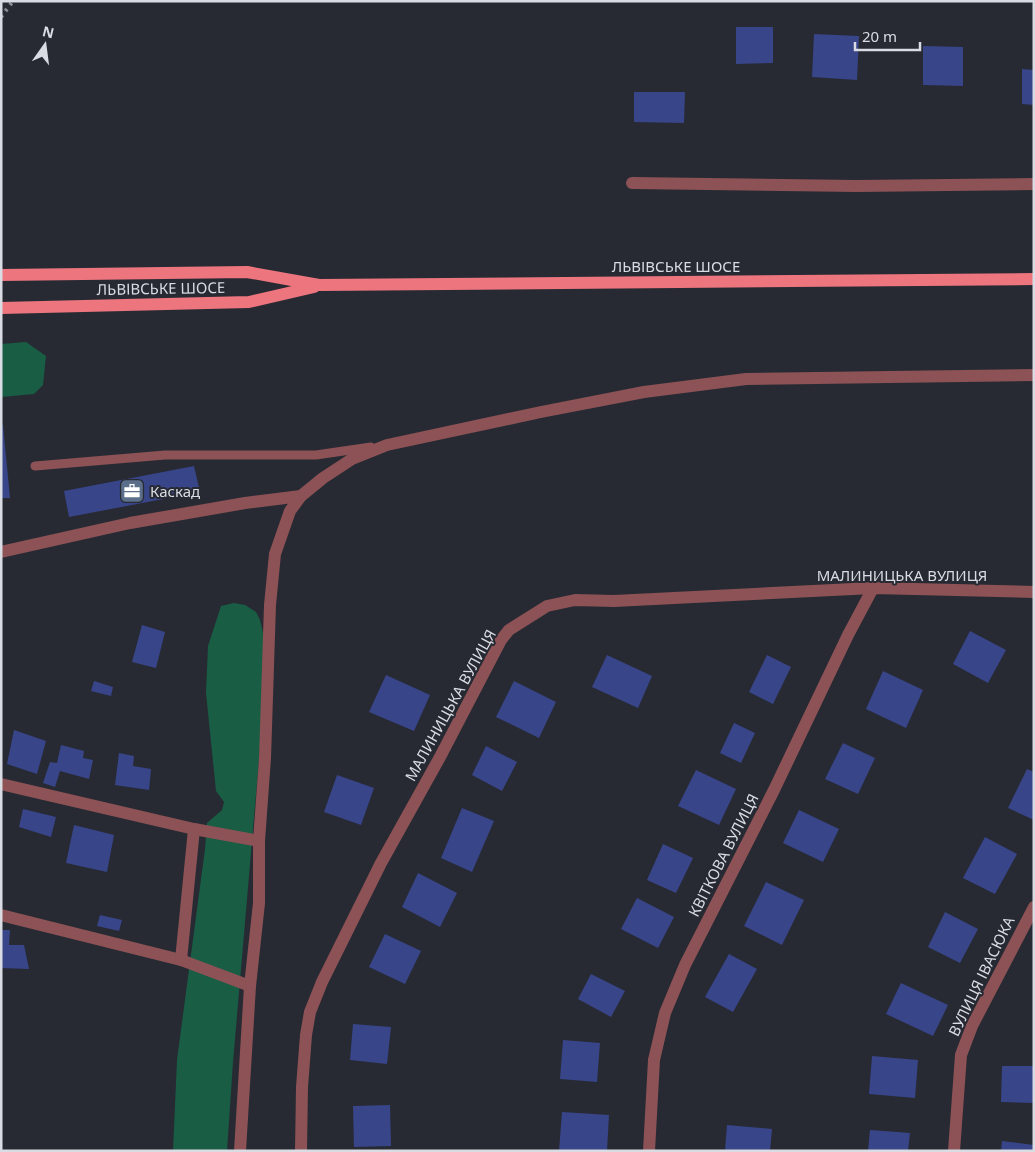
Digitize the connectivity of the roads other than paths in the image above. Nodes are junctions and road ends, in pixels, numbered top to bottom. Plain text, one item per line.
1 (632, 184) dead end
2 (1034, 184) edge
3 (1, 276) edge
4 (1034, 279) edge
5 (319, 286) junction
6 (1, 308) edge
7 (1034, 375) edge
8 (387, 445) junction
9 (35, 466) dead end
10 (301, 496) junction
11 (1, 552) edge
12 (873, 588) junction
13 (1034, 592) edge
14 (1, 784) edge
15 (194, 829) junction
16 (259, 841) junction
17 (1034, 907) edge
18 (1, 915) edge
19 (181, 960) junction
20 (250, 986) junction
21 (240, 1151) edge
22 (301, 1151) edge
23 (648, 1151) edge
24 (954, 1151) edge

1 - 2 street
3 - 5 main road, ЛЬВІВСЬКЕ ШОСЕ
4 - 5 main road, ЛЬВІВСЬКЕ ШОСЕ
5 - 6 main road, ЛЬВІВСЬКЕ ШОСЕ
7 - 8 street
8 - 9 lane
8 - 10 street
10 - 11 street
10 - 16 street
12 - 13 street, МАЛИНИЦЬКА ВУЛИЦЯ
12 - 22 street, МАЛИНИЦЬКА ВУЛИЦЯ
12 - 23 street, КВІТКОВА ВУЛИЦЯ
14 - 15 street
15 - 16 street
15 - 19 street
16 - 20 street
17 - 24 street, ВУЛИЦЯ ІВАСЮКА
18 - 19 street
19 - 20 street
20 - 21 street

